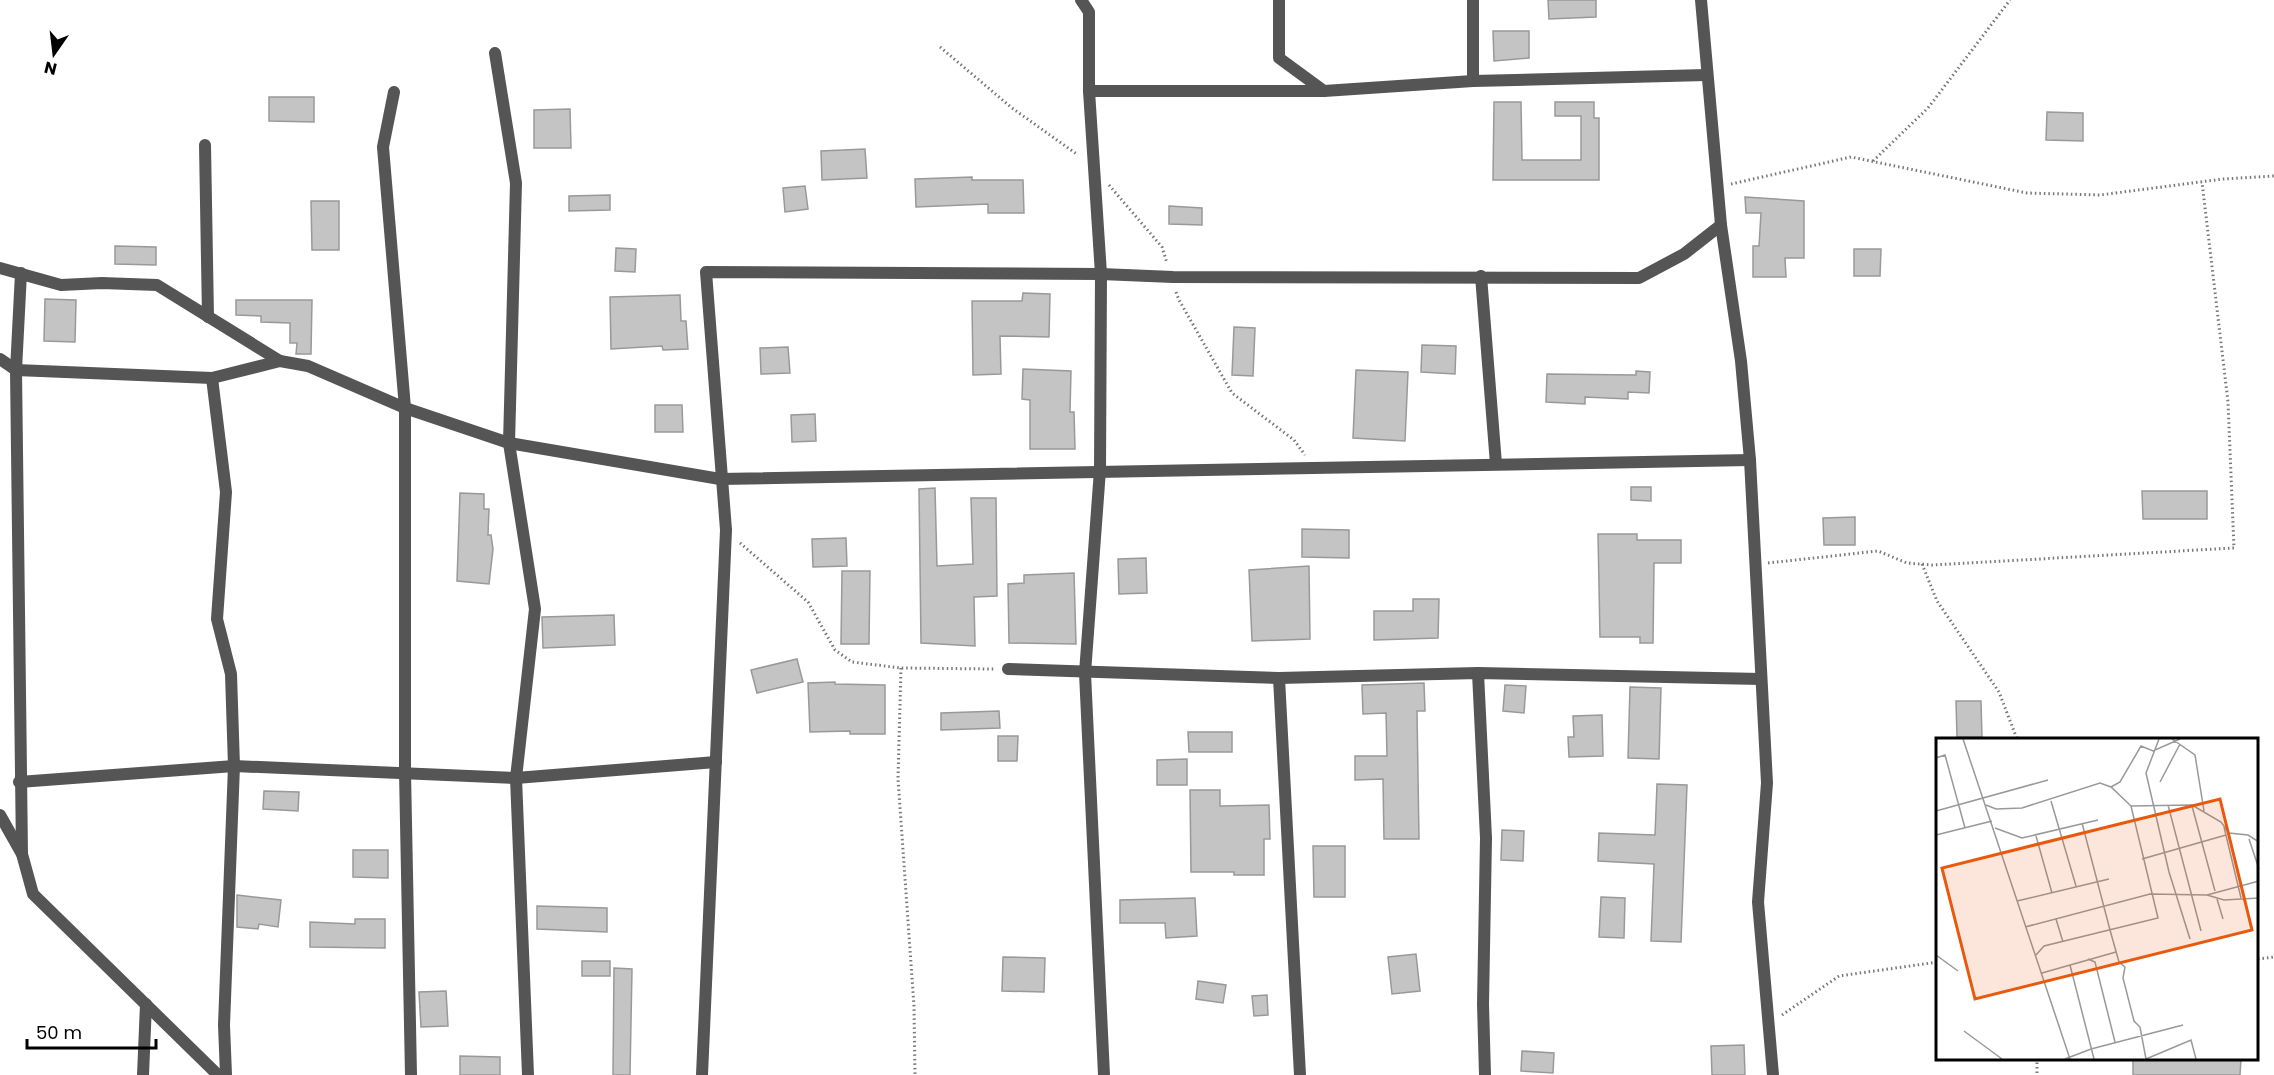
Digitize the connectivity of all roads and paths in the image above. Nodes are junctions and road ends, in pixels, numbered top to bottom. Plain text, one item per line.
1 (1081, 0) edge
2 (1279, 0) edge
3 (1473, 0) edge
4 (1701, 0) edge
5 (2010, 0) edge
6 (940, 47) dead end
7 (495, 53) dead end
8 (1706, 75) junction
9 (1473, 81) junction
10 (1089, 91) junction
11 (1324, 91) junction
12 (394, 92) dead end
13 (205, 145) dead end
14 (1873, 161) junction
15 (1094, 167) junction
16 (2274, 176) edge
17 (2202, 182) junction
18 (1717, 186) junction
19 (1721, 225) junction
20 (0, 268) edge
21 (21, 273) junction
22 (1101, 274) junction
23 (1480, 276) junction
24 (1173, 277) junction
25 (208, 317) junction
26 (0, 359) edge
27 (280, 361) junction
28 (16, 370) junction
29 (212, 378) junction
30 (405, 408) junction
31 (509, 443) junction
32 (1750, 460) junction
33 (1496, 464) junction
34 (1313, 467) junction
35 (1100, 470) junction
36 (720, 478) junction
37 (726, 530) junction
38 (1922, 564) junction
39 (1755, 565) junction
40 (901, 668) junction
41 (1008, 669) joint
42 (1085, 673) junction
43 (1478, 673) junction
44 (1279, 678) junction
45 (1761, 679) junction
46 (2018, 738) edge
47 (716, 762) junction
48 (234, 766) junction
49 (405, 772) junction
50 (516, 778) junction
51 (19, 782) junction
52 (0, 815) edge
53 (22, 854) junction
54 (2274, 957) edge
55 (2259, 959) edge
56 (1936, 962) edge
57 (146, 1004) junction
58 (1768, 1024) junction
59 (143, 1075) edge
60 (218, 1075) edge
61 (226, 1075) edge
62 (411, 1075) edge
63 (528, 1075) edge
64 (702, 1075) edge
65 (915, 1075) edge
66 (1104, 1075) edge
67 (1300, 1075) edge
68 (1485, 1075) edge
69 (1773, 1075) edge

1 - 10 street
2 - 11 street
3 - 9 street
4 - 8 street
5 - 14 path
6 - 15 path
7 - 31 street
8 - 9 street
8 - 18 street
9 - 11 street
10 - 11 street
10 - 15 street
12 - 30 street
13 - 25 street
14 - 17 path
14 - 18 path
15 - 22 street
15 - 24 path
16 - 17 path
17 - 38 path
18 - 19 street
19 - 23 street
19 - 32 street
20 - 21 street
21 - 25 street
21 - 28 street
22 - 24 street
22 - 35 street
22 - 36 street
23 - 24 street
23 - 33 street
24 - 34 path
25 - 27 street
26 - 28 street
27 - 29 street
27 - 30 street
28 - 29 street
28 - 51 street
29 - 48 street
30 - 31 street
30 - 49 street
31 - 36 street
31 - 50 street
32 - 33 street
32 - 39 street
33 - 34 street
34 - 35 street
35 - 36 street
35 - 42 street
36 - 37 street
37 - 40 path
37 - 47 street
38 - 39 path
38 - 46 path
39 - 45 street
40 - 41 path
40 - 65 path
41 - 42 street
42 - 44 street
42 - 66 street
43 - 44 street
43 - 45 street
43 - 68 street
44 - 67 street
45 - 58 street
47 - 50 street
47 - 64 street
48 - 49 street
48 - 51 street
48 - 61 street
49 - 50 street
49 - 62 street
50 - 63 street
51 - 53 street
52 - 53 street
53 - 57 street
54 - 55 path
56 - 58 path
57 - 59 street
57 - 60 street
58 - 69 street

